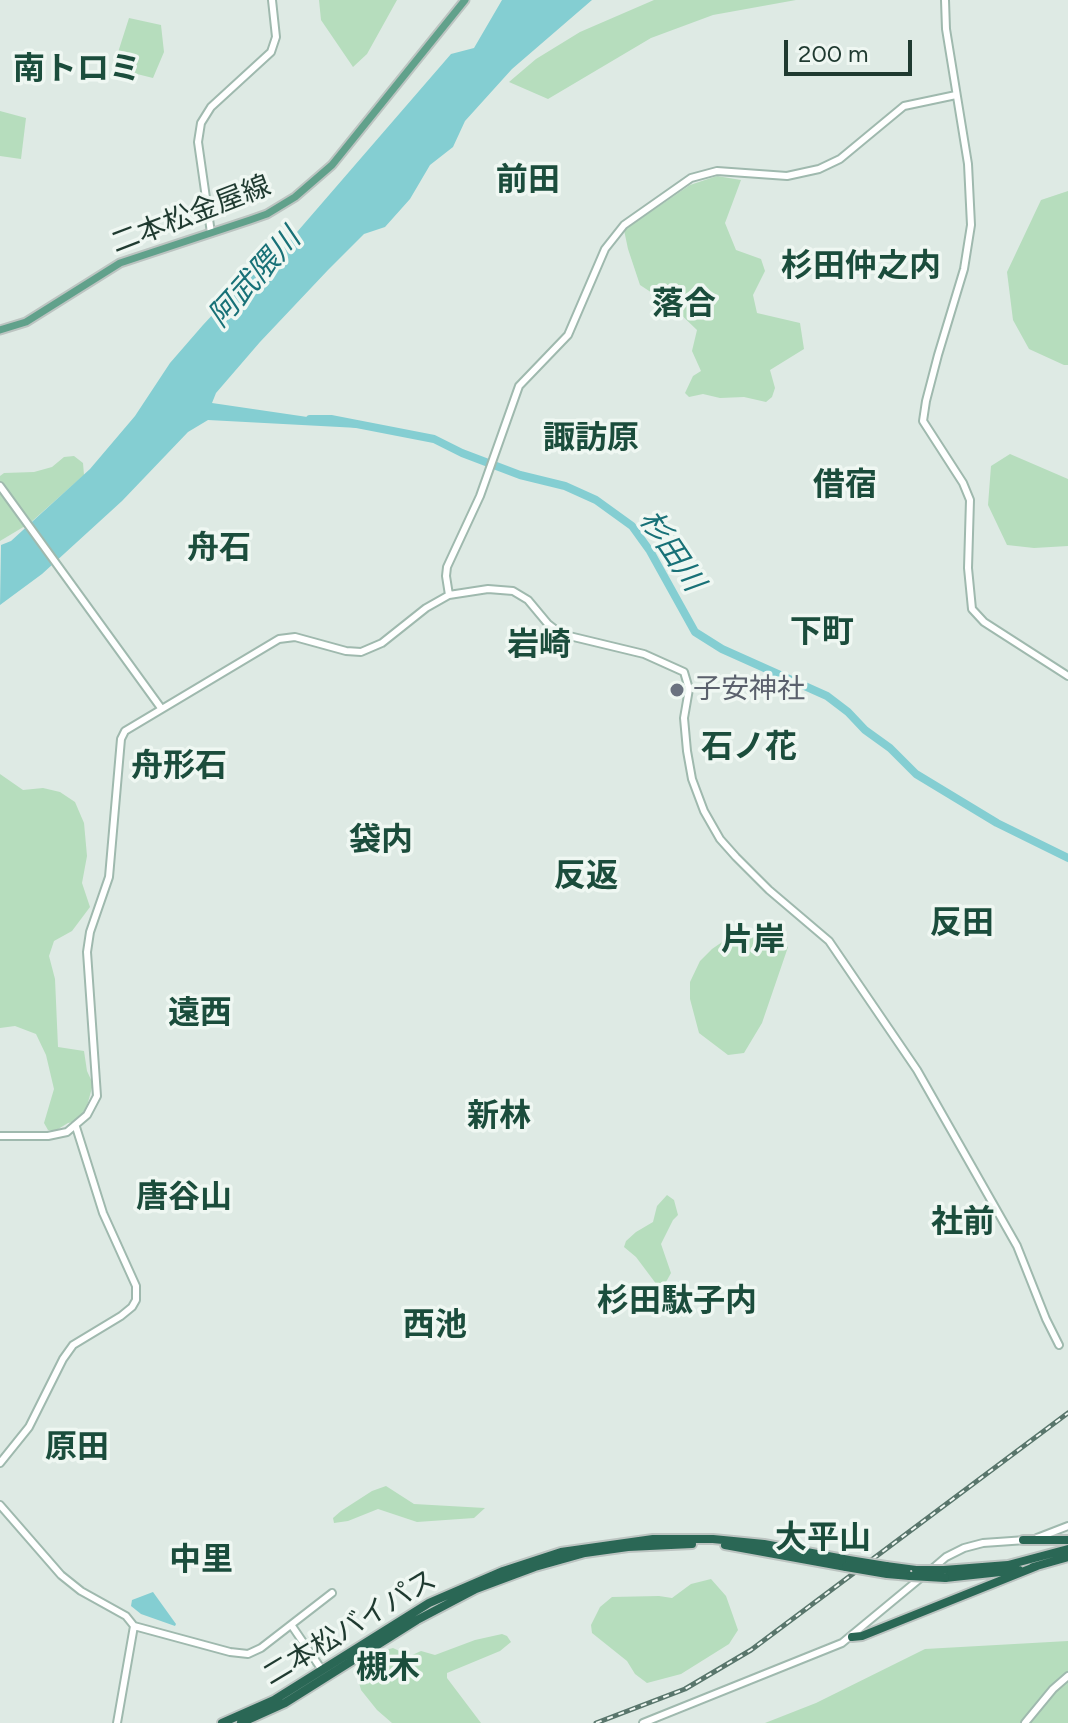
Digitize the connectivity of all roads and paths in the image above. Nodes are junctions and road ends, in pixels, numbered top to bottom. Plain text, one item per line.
1 (272, 0) edge
2 (465, 0) edge
3 (945, 0) edge
4 (956, 95) junction
5 (211, 233) junction
6 (0, 330) edge
7 (0, 486) edge
8 (449, 595) junction
9 (1068, 676) edge
10 (161, 708) junction
11 (76, 1127) junction
12 (0, 1136) edge
13 (1059, 1345) dead end
14 (0, 1463) edge
15 (0, 1505) edge
16 (1068, 1526) edge
17 (1023, 1540) junction
18 (1068, 1540) edge
19 (1068, 1549) edge
20 (1068, 1557) edge
21 (848, 1563) junction
22 (1037, 1566) junction
23 (961, 1573) junction
24 (332, 1593) dead end
25 (969, 1593) junction
26 (134, 1626) junction
27 (292, 1626) junction
28 (852, 1637) junction
29 (322, 1670) junction
30 (1068, 1676) edge
31 (117, 1723) edge
32 (222, 1723) edge
33 (241, 1723) edge
34 (643, 1723) edge
35 (1025, 1723) edge

1 - 5 street
2 - 5 main road, 二本松金屋線
3 - 4 street
4 - 8 street
4 - 9 street
5 - 6 main road, 二本松金屋線
7 - 10 street
8 - 10 street
8 - 13 street
10 - 11 street
11 - 12 street
11 - 14 street
15 - 26 street
16 - 17 street
17 - 18 highway
17 - 28 street
19 - 23 highway, 二本松バイパス
20 - 22 highway, 二本松バイパス
21 - 23 highway, 二本松バイパス, bridge
21 - 29 highway, 二本松バイパス
21 - 33 highway, 二本松バイパス
22 - 23 highway, 二本松バイパス
22 - 25 highway
23 - 25 highway
24 - 27 street
25 - 28 highway
26 - 27 street
26 - 31 street
27 - 29 street
28 - 34 street
29 - 32 highway, 二本松バイパス
30 - 35 street

